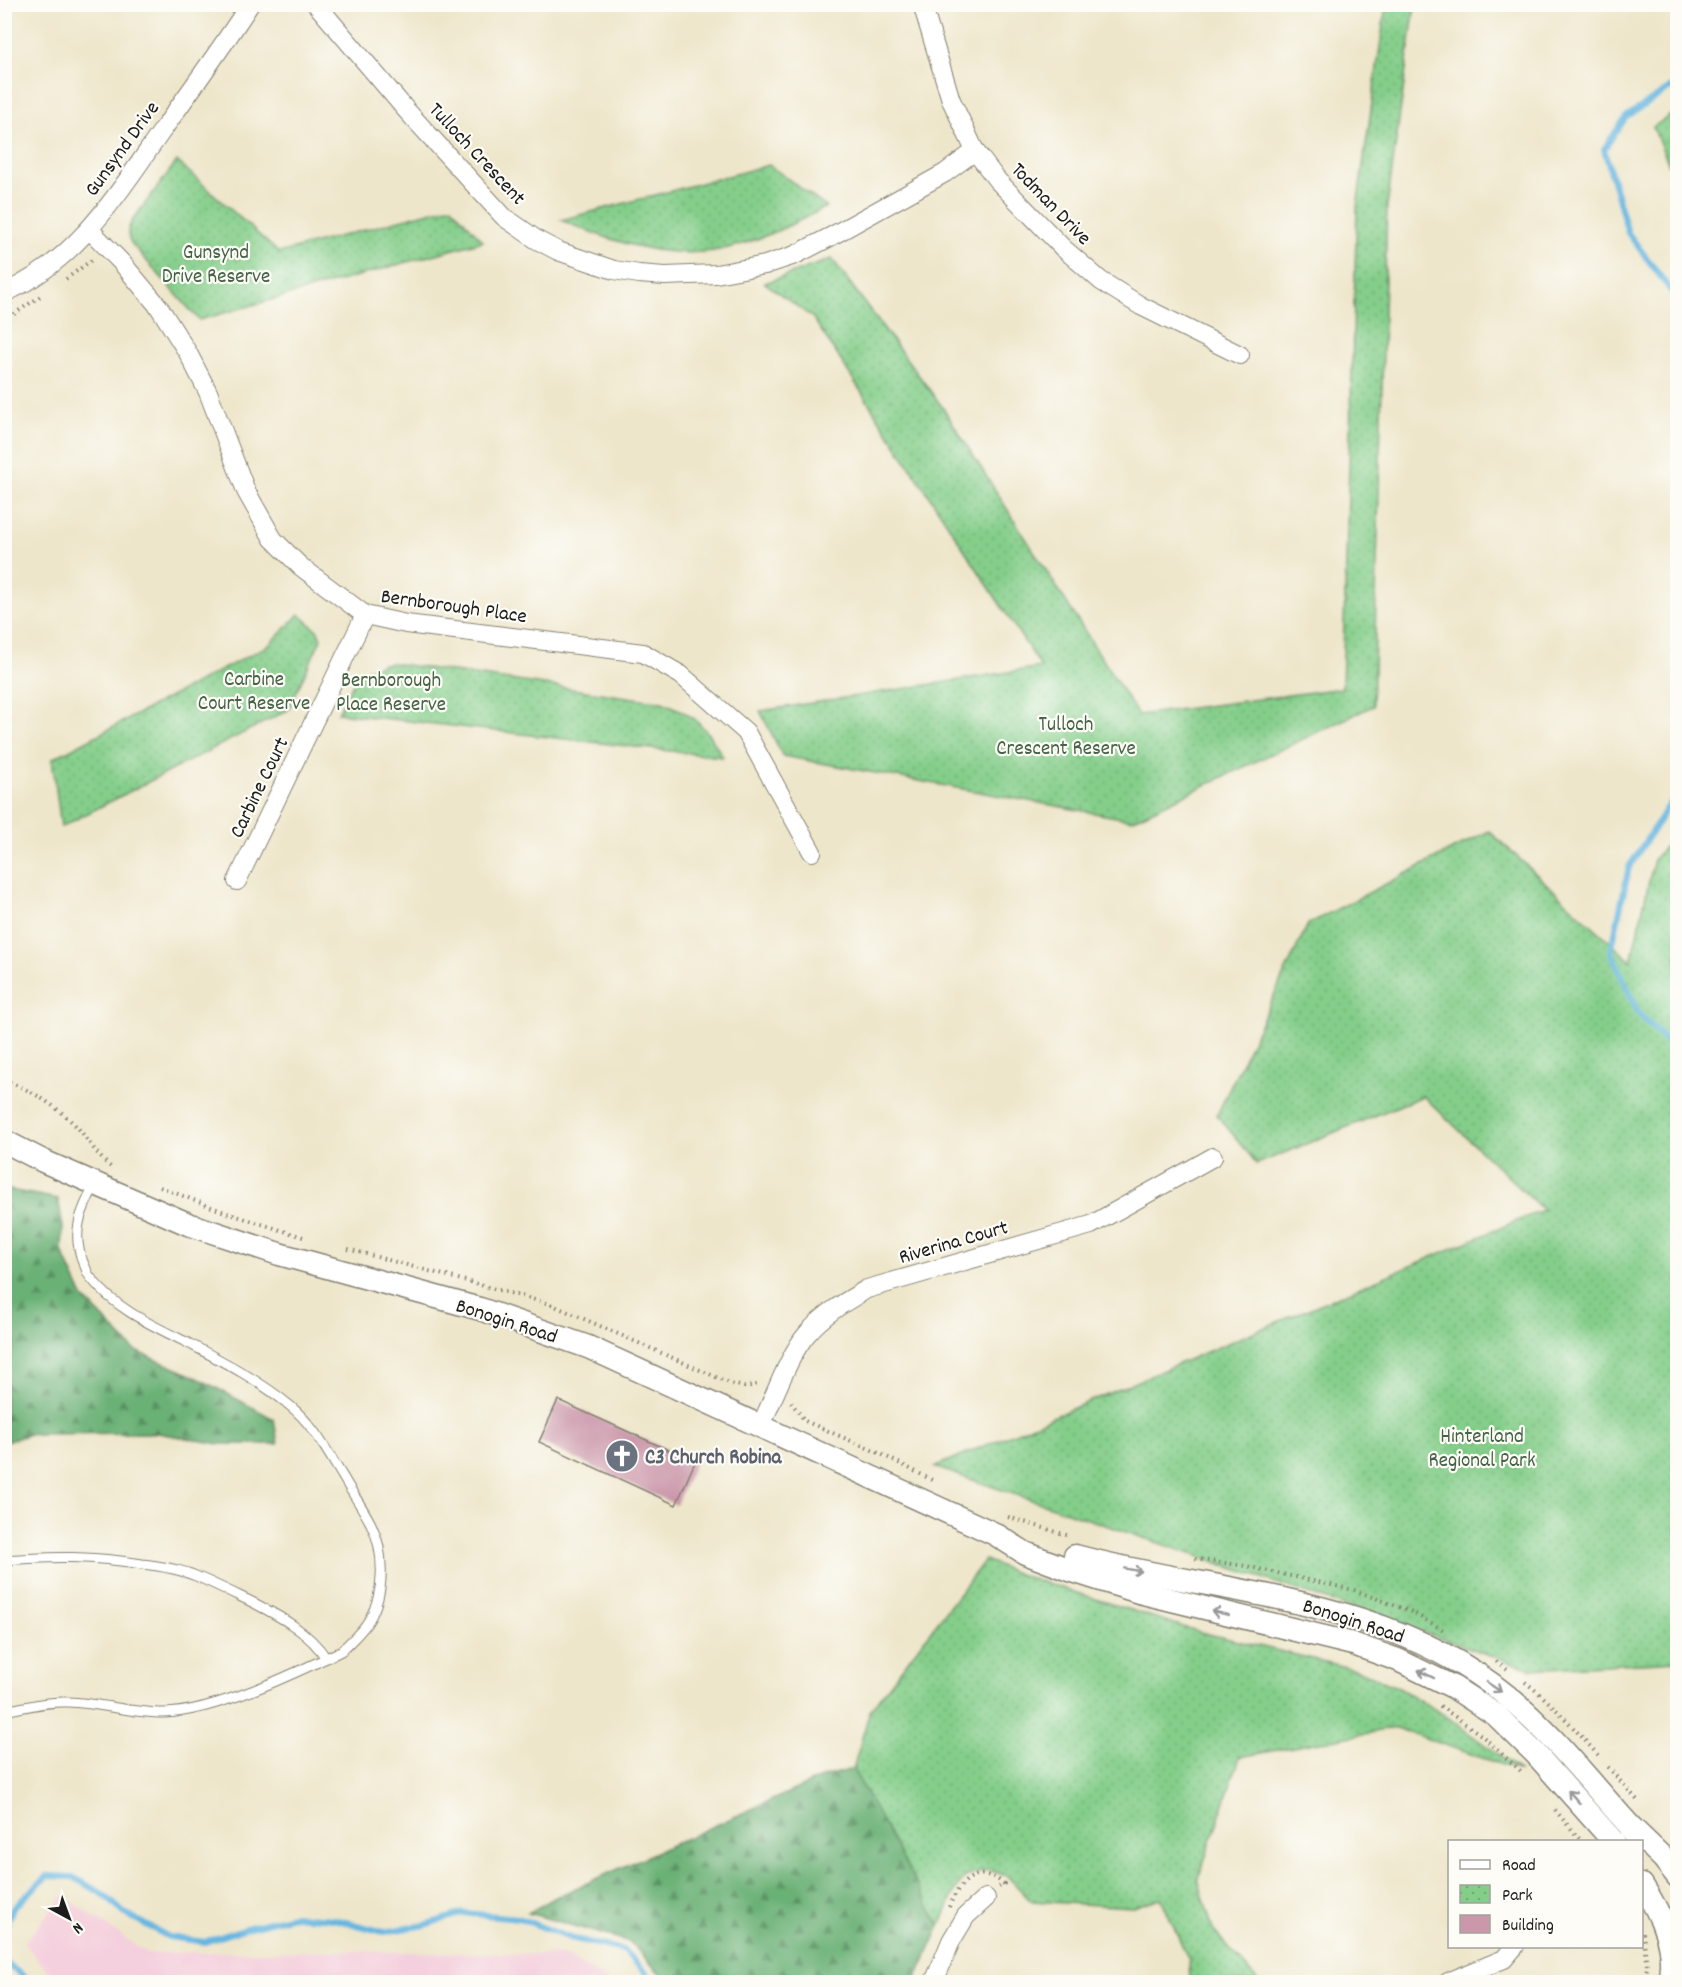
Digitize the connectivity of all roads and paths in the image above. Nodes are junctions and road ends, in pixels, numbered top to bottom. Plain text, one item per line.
1 (250, 4) edge
2 (316, 4) edge
3 (922, 4) edge
4 (975, 151) junction
5 (90, 230) junction
6 (4, 293) edge
7 (1240, 355) dead end
8 (365, 615) junction
9 (812, 852) dead end
10 (237, 882) dead end
11 (4, 1080) edge
12 (4, 1141) edge
13 (1213, 1158) dead end
14 (118, 1170) dead end
15 (149, 1183) dead end
16 (95, 1185) junction
17 (311, 1240) dead end
18 (344, 1248) dead end
19 (761, 1389) dead end
20 (760, 1427) junction
21 (995, 1534) junction
22 (4, 1560) edge
23 (1251, 1591) junction
24 (326, 1658) junction
25 (1398, 1660) junction
26 (1438, 1704) dead end
27 (4, 1711) edge
28 (1530, 1779) dead end
29 (1552, 1806) dead end
30 (1625, 1839) edge
31 (1580, 1840) edge
32 (1643, 1848) edge
33 (1643, 1859) edge
34 (1643, 1873) edge
35 (1677, 1877) edge
36 (1643, 1888) edge
37 (1677, 1896) edge
38 (986, 1898) dead end
39 (1677, 1924) edge
40 (1643, 1943) edge
41 (1514, 1948) edge
42 (934, 1983) edge
43 (1448, 1983) edge
44 (1644, 1983) edge
45 (1669, 1983) edge

1 - 5 street, Gunsynd Drive
2 - 4 street, Tulloch Crescent
3 - 4 street, Todman Drive
4 - 7 street, Todman Drive
5 - 6 street, Gunsynd Drive
5 - 8 street, Bernborough Place
8 - 9 street, Bernborough Place
8 - 10 street, Carbine Court
11 - 14 path
12 - 16 street, Bonogin Road
13 - 20 street, Riverina Court
15 - 17 path
16 - 20 street, Bonogin Road
16 - 24 lane
18 - 19 path
20 - 21 street, Bonogin Road
21 -> 23 street, Bonogin Road
25 -> 21 street, Bonogin Road
22 - 24 lane
23 - 25 street
23 -> 30 street, Bonogin Road
24 - 27 lane
30 -> 25 street, Bonogin Road
26 - 28 path
29 - 31 path
32 - 35 street
33 - 37 street, Bonogin Road
34 - 39 street
36 - 45 street
38 - 42 street
40 - 44 path
41 - 43 street

